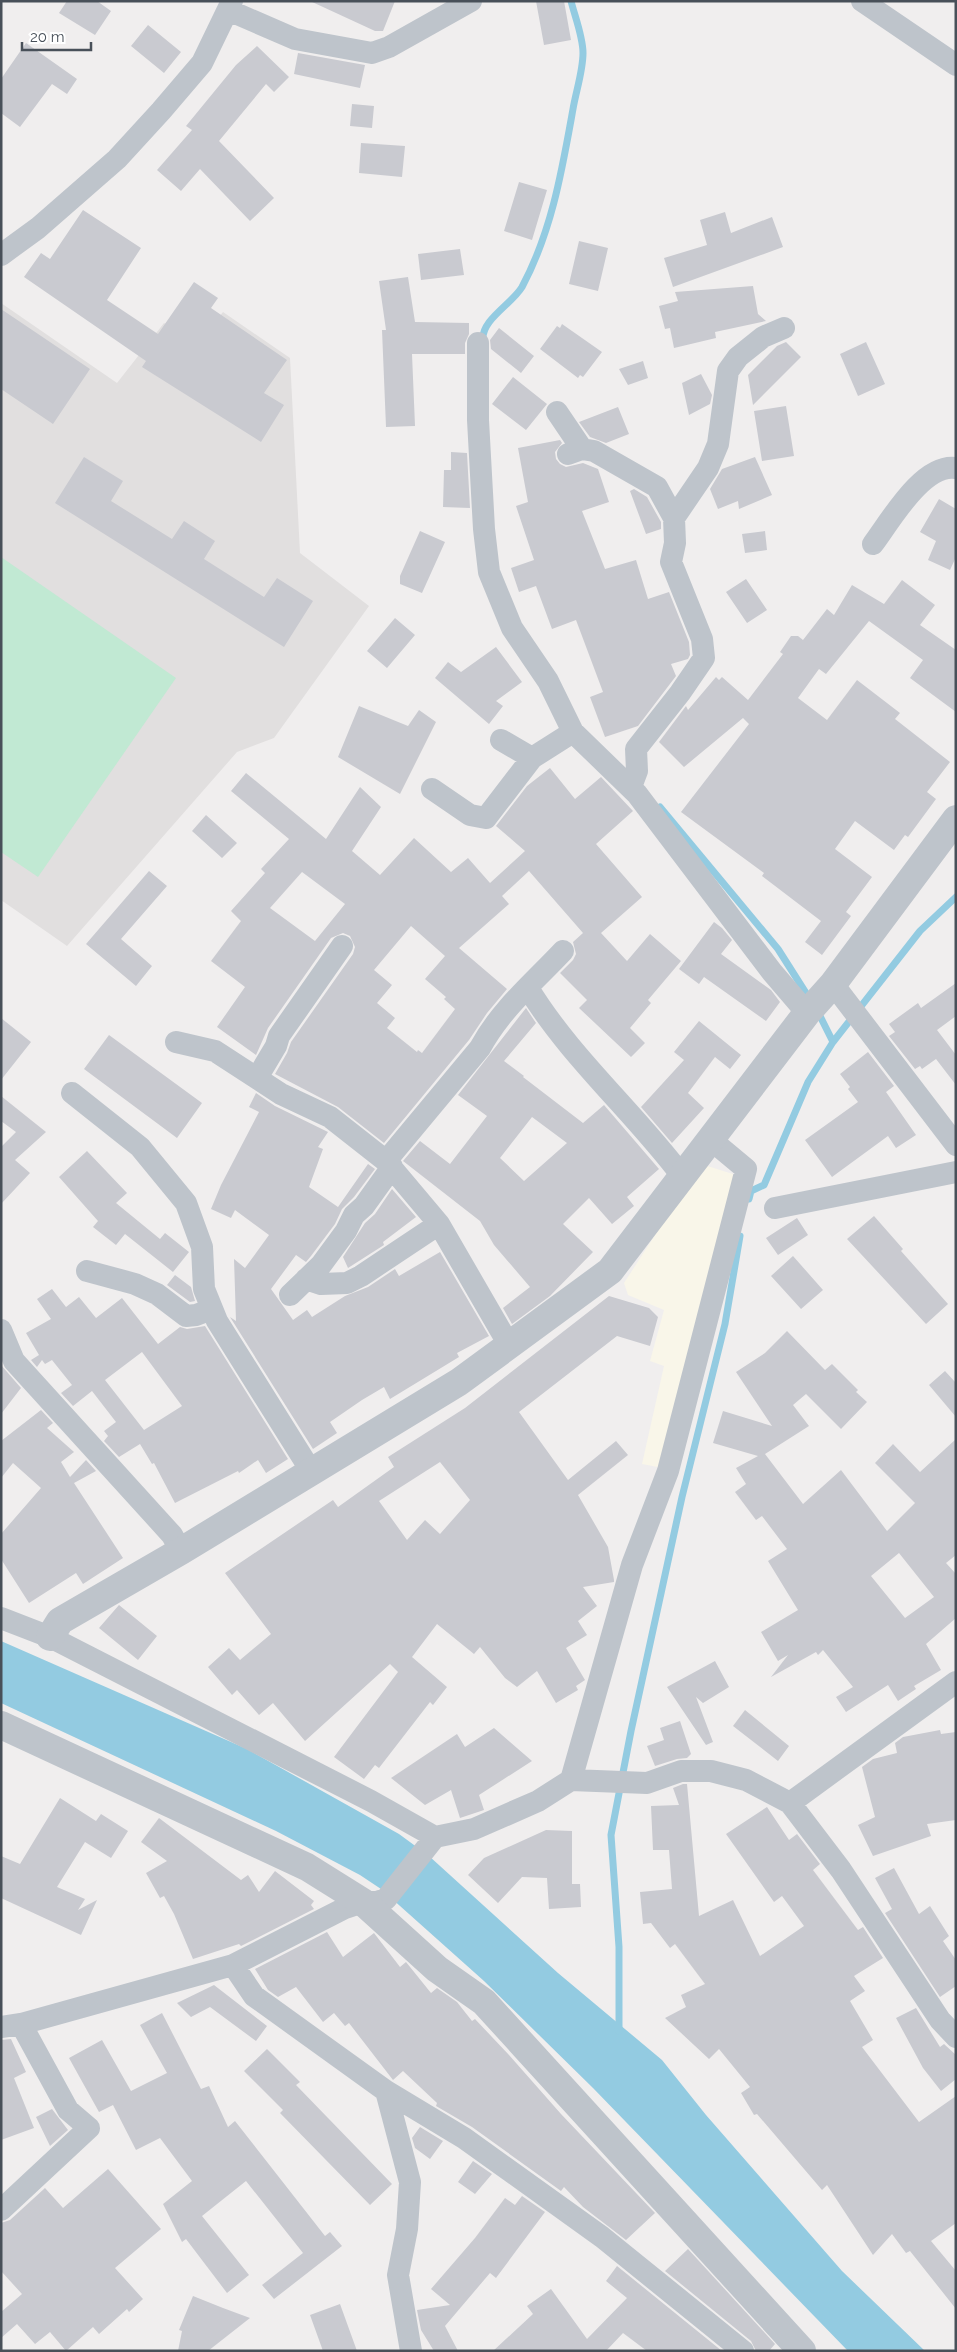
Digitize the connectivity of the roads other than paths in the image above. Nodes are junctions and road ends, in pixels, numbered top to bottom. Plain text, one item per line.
1 (471, 1) edge
2 (862, 1) edge
3 (230, 6) edge
4 (956, 65) edge
5 (1, 255) edge
6 (784, 328) dead end
7 (478, 343) dead end
8 (557, 412) dead end
9 (956, 468) edge
10 (674, 518) junction
11 (873, 544) dead end
12 (573, 732) junction
13 (501, 740) dead end
14 (532, 758) junction
15 (634, 780) junction
16 (432, 788) dead end
17 (956, 820) edge
18 (342, 946) dead end
19 (563, 951) dead end
20 (528, 988) junction
21 (822, 1002) junction
22 (176, 1042) dead end
23 (257, 1078) junction
24 (72, 1093) dead end
25 (710, 1139) junction
26 (956, 1146) edge
27 (389, 1164) junction
28 (956, 1172) edge
29 (682, 1176) junction
30 (775, 1208) dead end
31 (439, 1224) junction
32 (87, 1271) dead end
33 (306, 1279) junction
34 (290, 1295) dead end
35 (212, 1309) junction
36 (1, 1330) edge
37 (509, 1345) junction
38 (311, 1471) junction
39 (181, 1551) junction
40 (1, 1618) edge
41 (50, 1637) junction
42 (956, 1682) edge
43 (1, 1725) edge
44 (579, 1780) junction
45 (790, 1803) junction
46 (430, 1842) junction
47 (374, 1900) junction
48 (233, 1965) junction
49 (11, 2026) edge
50 (956, 2036) edge
51 (386, 2091) junction
52 (1, 2210) edge
53 (411, 2351) edge
54 (743, 2351) edge
55 (802, 2351) edge

1 - 3 street
2 - 4 street
3 - 5 street
6 - 10 street
7 - 12 street
8 - 10 street
9 - 11 street
10 - 15 street
12 - 14 street
12 - 15 street
13 - 14 street
14 - 16 street
15 - 21 street
17 - 21 street
18 - 23 street
19 - 20 street
20 - 27 street
20 - 29 street
21 - 25 street
21 - 26 street
22 - 23 street
23 - 27 street
24 - 35 street
25 - 29 street
25 - 44 street
27 - 31 street
27 - 33 street
28 - 30 street
29 - 37 street
31 - 33 street
31 - 37 street
32 - 35 street
33 - 34 street
35 - 38 street
36 - 39 street
37 - 38 street
38 - 39 street
39 - 41 street
40 - 41 street
41 - 46 street
42 - 45 street
43 - 47 street
44 - 45 street
44 - 46 street
45 - 50 street
46 - 47 street
47 - 48 street
47 - 55 street
48 - 49 street
48 - 51 street
49 - 52 street
51 - 53 street
51 - 54 street

